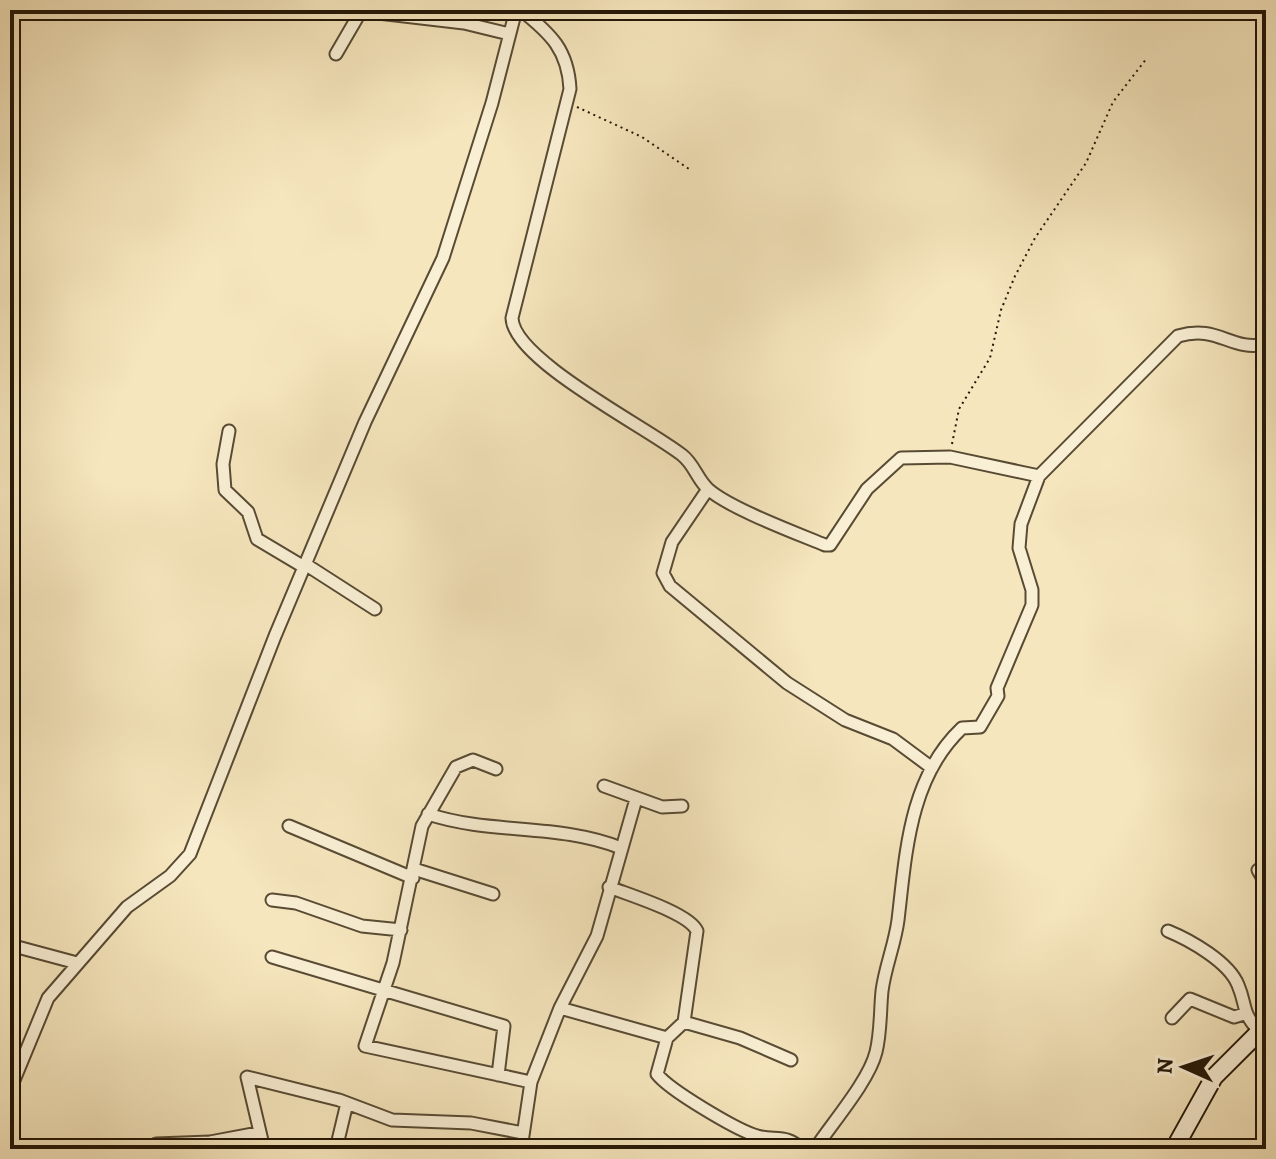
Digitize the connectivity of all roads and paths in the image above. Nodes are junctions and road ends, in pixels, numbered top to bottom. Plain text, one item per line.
1 (518, 10) edge
2 (509, 34) junction
3 (336, 54) dead end
4 (1147, 58) dead end
5 (568, 103) junction
6 (689, 169) dead end
7 (1266, 344) edge
8 (229, 431) dead end
9 (950, 457) junction
10 (1039, 476) junction
11 (708, 489) junction
12 (304, 566) junction
13 (375, 609) dead end
14 (932, 768) junction
15 (496, 769) dead end
16 (604, 786) dead end
17 (636, 799) junction
18 (682, 806) dead end
19 (428, 814) junction
20 (289, 826) dead end
21 (621, 848) junction
22 (1258, 870) dead end
23 (413, 874) junction
24 (1266, 884) edge
25 (609, 887) junction
26 (493, 894) dead end
27 (272, 900) dead end
28 (401, 930) junction
29 (1168, 931) dead end
30 (10, 945) edge
31 (272, 957) dead end
32 (77, 963) junction
33 (384, 992) junction
34 (560, 1008) junction
35 (1244, 1014) junction
36 (1172, 1018) dead end
37 (684, 1022) junction
38 (1262, 1028) edge
39 (667, 1038) junction
40 (791, 1060) dead end
41 (498, 1075) junction
42 (531, 1082) junction
43 (10, 1090) edge
44 (347, 1103) junction
45 (258, 1133) junction
46 (523, 1133) junction
47 (156, 1144) dead end
48 (264, 1149) edge
49 (336, 1149) edge
50 (521, 1149) edge
51 (801, 1149) edge
52 (815, 1149) edge
53 (1174, 1149) edge

1 - 2 street
1 - 5 street
2 - 3 street
2 - 12 street
4 - 9 path
5 - 6 path
5 - 11 street
7 - 10 street
8 - 12 street
9 - 10 street
9 - 11 street
10 - 14 street
11 - 14 street
12 - 13 street
12 - 32 street
14 - 52 street
15 - 19 street
16 - 17 street
17 - 18 street
17 - 21 street
19 - 21 street
19 - 23 street
20 - 23 street
21 - 25 street
22 - 24 street
23 - 26 street
23 - 28 street
25 - 34 street
25 - 37 street
27 - 28 street
28 - 33 street
29 - 35 street
30 - 32 street
31 - 33 street
32 - 43 street
33 - 41 street
33 - 41 street
34 - 39 street
34 - 42 street
35 - 36 street
35 - 38 street
37 - 39 street
37 - 40 street
38 - 53 main road
39 - 51 street
41 - 42 street
42 - 46 street
44 - 45 street
44 - 46 street
44 - 49 street
45 - 47 street
45 - 48 street
46 - 50 street

